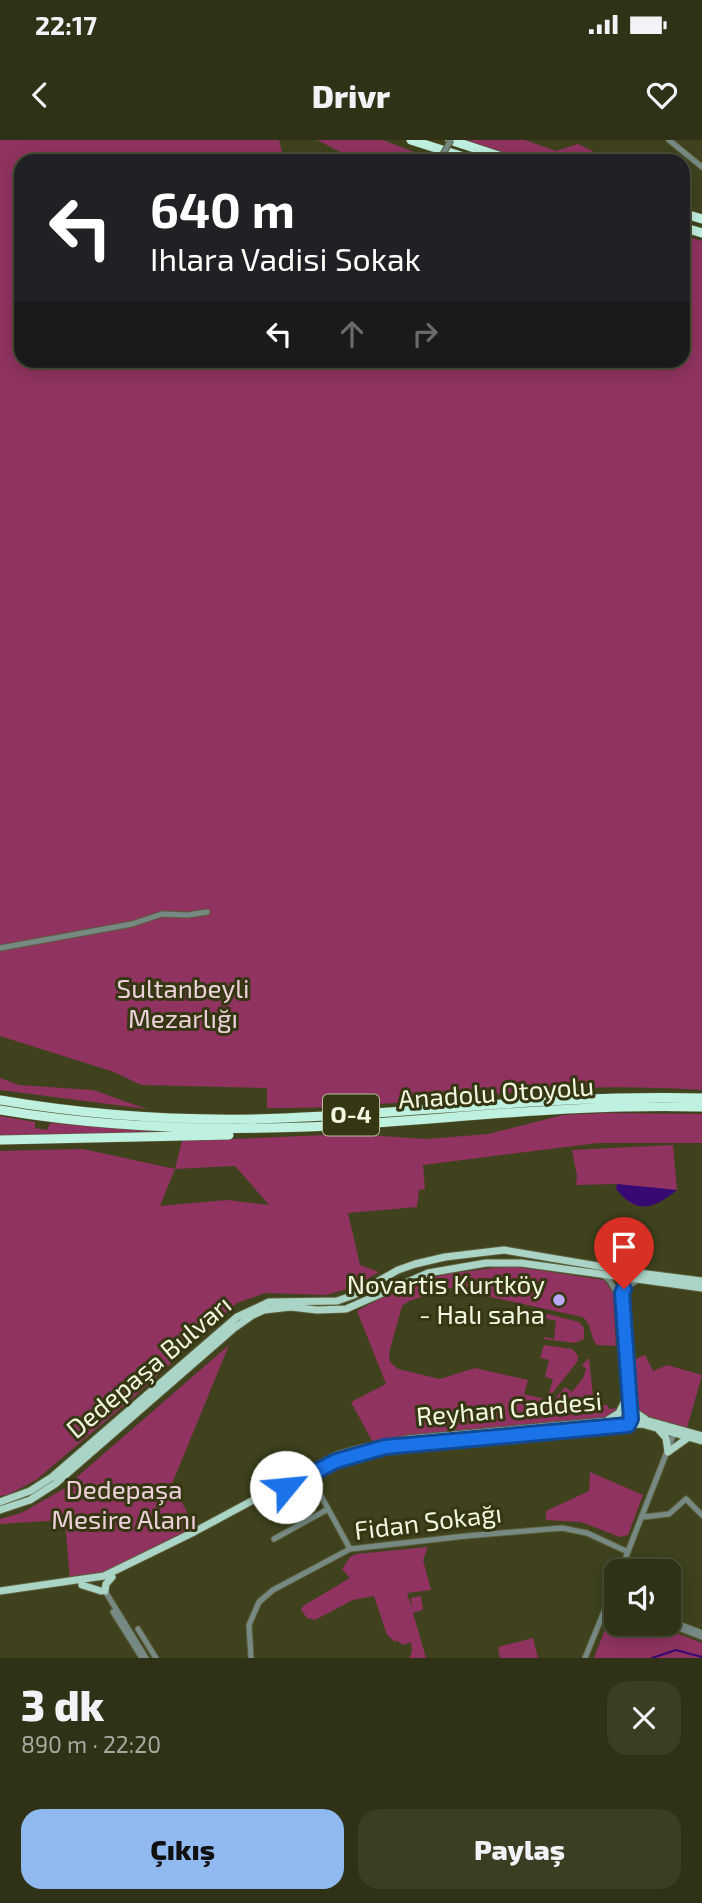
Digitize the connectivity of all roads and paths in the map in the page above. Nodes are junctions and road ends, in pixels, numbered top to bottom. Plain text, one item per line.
1 (411, 140) edge
2 (451, 140) edge
3 (668, 140) edge
4 (454, 154) edge
5 (493, 154) edge
6 (686, 154) edge
7 (207, 912) dead end
8 (0, 948) edge
9 (702, 1098) edge
10 (0, 1100) edge
11 (702, 1107) edge
12 (0, 1110) edge
13 (307, 1127) junction
14 (0, 1140) edge
15 (500, 1251) junction
16 (517, 1251) junction
17 (498, 1263) junction
18 (515, 1263) junction
19 (413, 1265) junction
20 (394, 1272) junction
21 (600, 1273) junction
22 (416, 1277) junction
23 (643, 1279) junction
24 (702, 1280) edge
25 (397, 1285) junction
26 (702, 1288) edge
27 (627, 1401) junction
28 (605, 1421) junction
29 (628, 1421) junction
30 (649, 1421) junction
31 (658, 1429) junction
32 (675, 1431) junction
33 (689, 1437) junction
34 (702, 1438) edge
35 (668, 1452) junction
36 (308, 1472) junction
37 (319, 1492) junction
38 (0, 1502) edge
39 (289, 1508) dead end
40 (328, 1509) junction
41 (0, 1510) edge
42 (702, 1516) edge
43 (643, 1517) junction
44 (274, 1539) dead end
45 (350, 1549) junction
46 (628, 1552) junction
47 (625, 1559) edge
48 (112, 1577) junction
49 (98, 1581) junction
50 (82, 1585) junction
51 (103, 1591) junction
52 (0, 1593) edge
53 (604, 1621) edge
54 (681, 1627) edge
55 (138, 1629) dead end
56 (702, 1635) edge
57 (144, 1658) edge
58 (156, 1658) edge
59 (251, 1658) edge
60 (585, 1658) edge

1 - 4 highway
2 - 5 highway
3 - 6 street
7 - 8 street
9 - 10 highway, Anadolu Otoyolu / O-4
11 - 13 highway, Anadolu Otoyolu / O-4
12 - 13 highway, Anadolu Otoyolu / O-4
13 - 14 highway
15 - 16 main road, Dedepaşa Bulvarı
15 - 17 main road
15 - 19 main road, Dedepaşa Bulvarı
16 - 18 main road
16 - 24 main road, Dedepaşa Bulvarı
17 - 18 main road, Dedepaşa Bulvarı
17 - 22 main road, Dedepaşa Bulvarı
18 - 21 main road, Dedepaşa Bulvarı
19 - 20 main road, Dedepaşa Bulvarı
19 - 22 main road
20 - 25 main road
20 - 38 main road, Dedepaşa Bulvarı
21 - 23 main road, Dedepaşa Bulvarı
21 - 27 street
22 - 25 main road, Dedepaşa Bulvarı
23 - 26 main road, Dedepaşa Bulvarı
23 - 27 street
25 - 41 main road, Dedepaşa Bulvarı
27 - 28 main road
27 - 29 main road
27 - 30 main road
28 - 29 main road, Reyhan Caddesi
28 - 36 main road, Reyhan Caddesi
29 - 30 main road, Reyhan Caddesi
29 - 31 main road, Reyhan Caddesi
29 - 36 main road, Reyhan Caddesi
30 - 32 main road, Reyhan Caddesi
31 - 32 main road, Reyhan Caddesi
31 - 35 main road
32 - 33 main road, Reyhan Caddesi
32 - 34 main road, Reyhan Caddesi
32 - 35 street
33 - 34 main road, Reyhan Caddesi
33 - 35 main road
35 - 43 street
36 - 37 street
36 - 48 main road, Reyhan Caddesi
36 - 49 main road, Reyhan Caddesi
37 - 39 street
37 - 40 street
40 - 44 street
40 - 45 street
42 - 43 street
43 - 46 street
45 - 46 street, Fidan Sokağı
45 - 59 street, Fidan Sokağı
46 - 47 street
48 - 49 main road, Reyhan Caddesi
48 - 51 main road
49 - 50 main road, Reyhan Caddesi
49 - 51 main road
49 - 52 main road
50 - 51 main road
50 - 52 main road, Reyhan Caddesi
51 - 57 street
53 - 60 street
54 - 56 street
55 - 58 street

